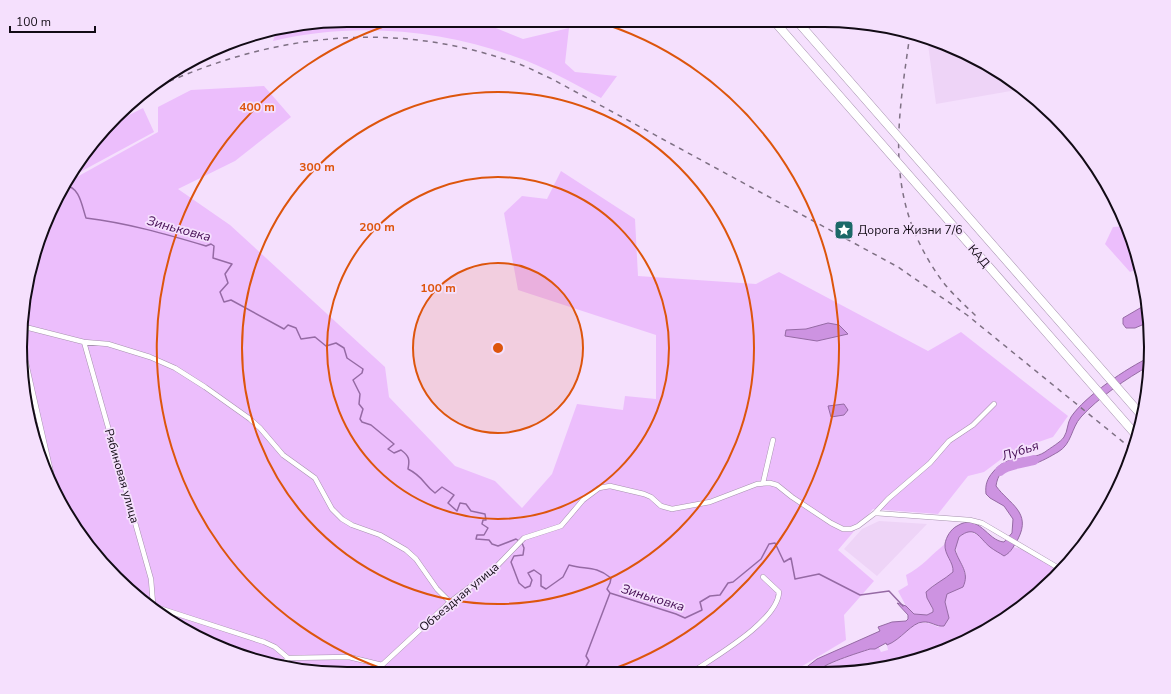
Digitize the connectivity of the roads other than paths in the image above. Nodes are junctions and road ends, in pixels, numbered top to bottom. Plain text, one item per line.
1 (779, 27) edge
2 (802, 27) edge
3 (28, 328) edge
4 (84, 342) junction
5 (29, 374) edge
6 (994, 404) dead end
7 (1138, 411) edge
8 (1133, 431) edge
9 (773, 440) dead end
10 (49, 464) edge
11 (763, 483) junction
12 (875, 513) junction
13 (1056, 567) edge
14 (763, 577) dead end
15 (153, 602) edge
16 (450, 602) junction
17 (164, 610) edge
18 (288, 658) junction
19 (285, 661) edge
20 (700, 667) edge

1 - 8 highway, КАД, bridge
2 - 7 highway, КАД, bridge
3 - 4 street
4 - 15 street, Рябиновая улица
4 - 16 street
5 - 10 street
6 - 12 street
9 - 11 street
11 - 12 street
11 - 16 street, Объездная улица
12 - 13 street
14 - 20 street
16 - 18 street, Объездная улица
17 - 18 street, Рябиновая улица
18 - 19 street

